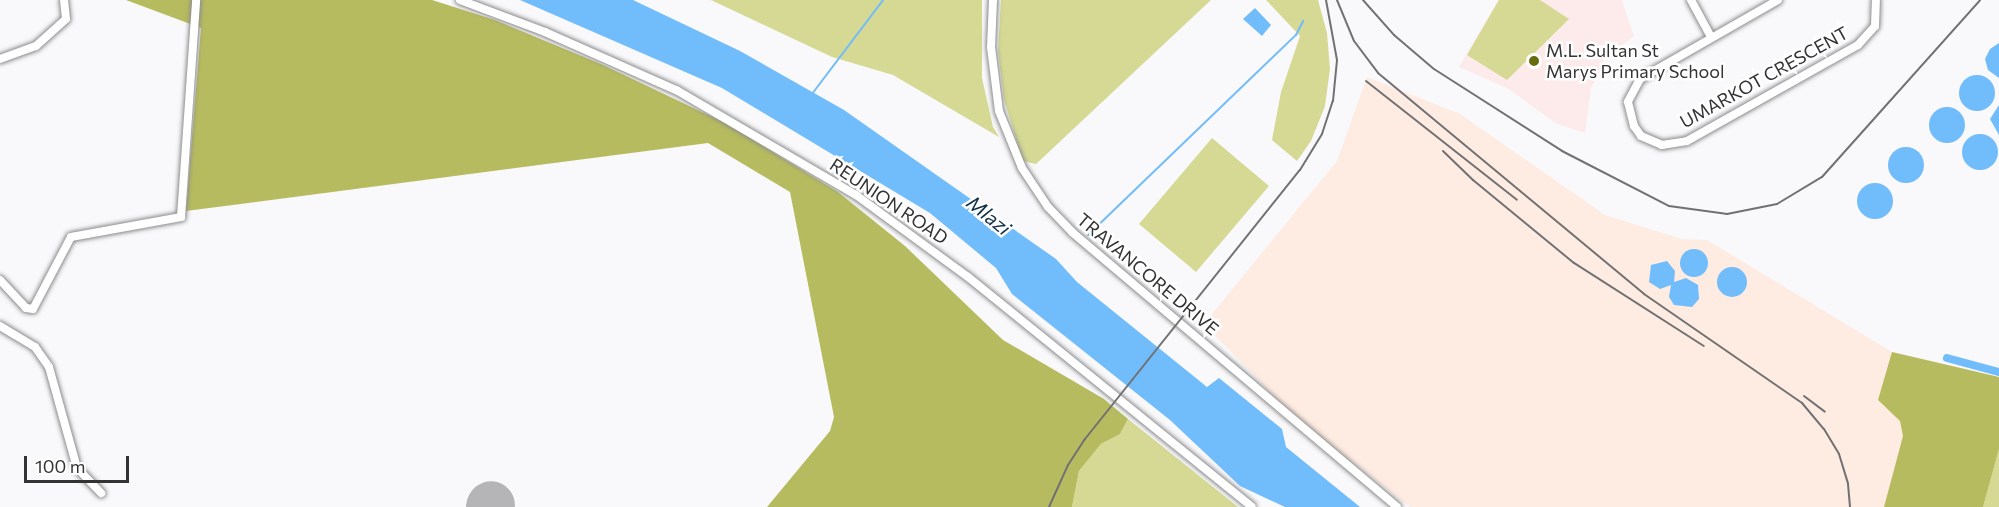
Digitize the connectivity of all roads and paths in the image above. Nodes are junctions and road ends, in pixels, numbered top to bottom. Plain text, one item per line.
1 (64, 0) edge
2 (196, 0) edge
3 (460, 0) edge
4 (993, 0) edge
5 (1691, 0) edge
6 (1778, 0) edge
7 (1876, 0) edge
8 (1711, 37) junction
9 (0, 59) edge
10 (0, 280) edge
11 (0, 326) edge
12 (101, 493) dead end
13 (1252, 507) edge
14 (1397, 507) edge

1 - 9 street
2 - 10 street
3 - 13 street, REUNION ROAD
4 - 14 street, TRAVANCORE DRIVE
5 - 8 street
6 - 8 street, UMARKOT CRESCENT
7 - 8 street, UMARKOT CRESCENT
11 - 12 street

